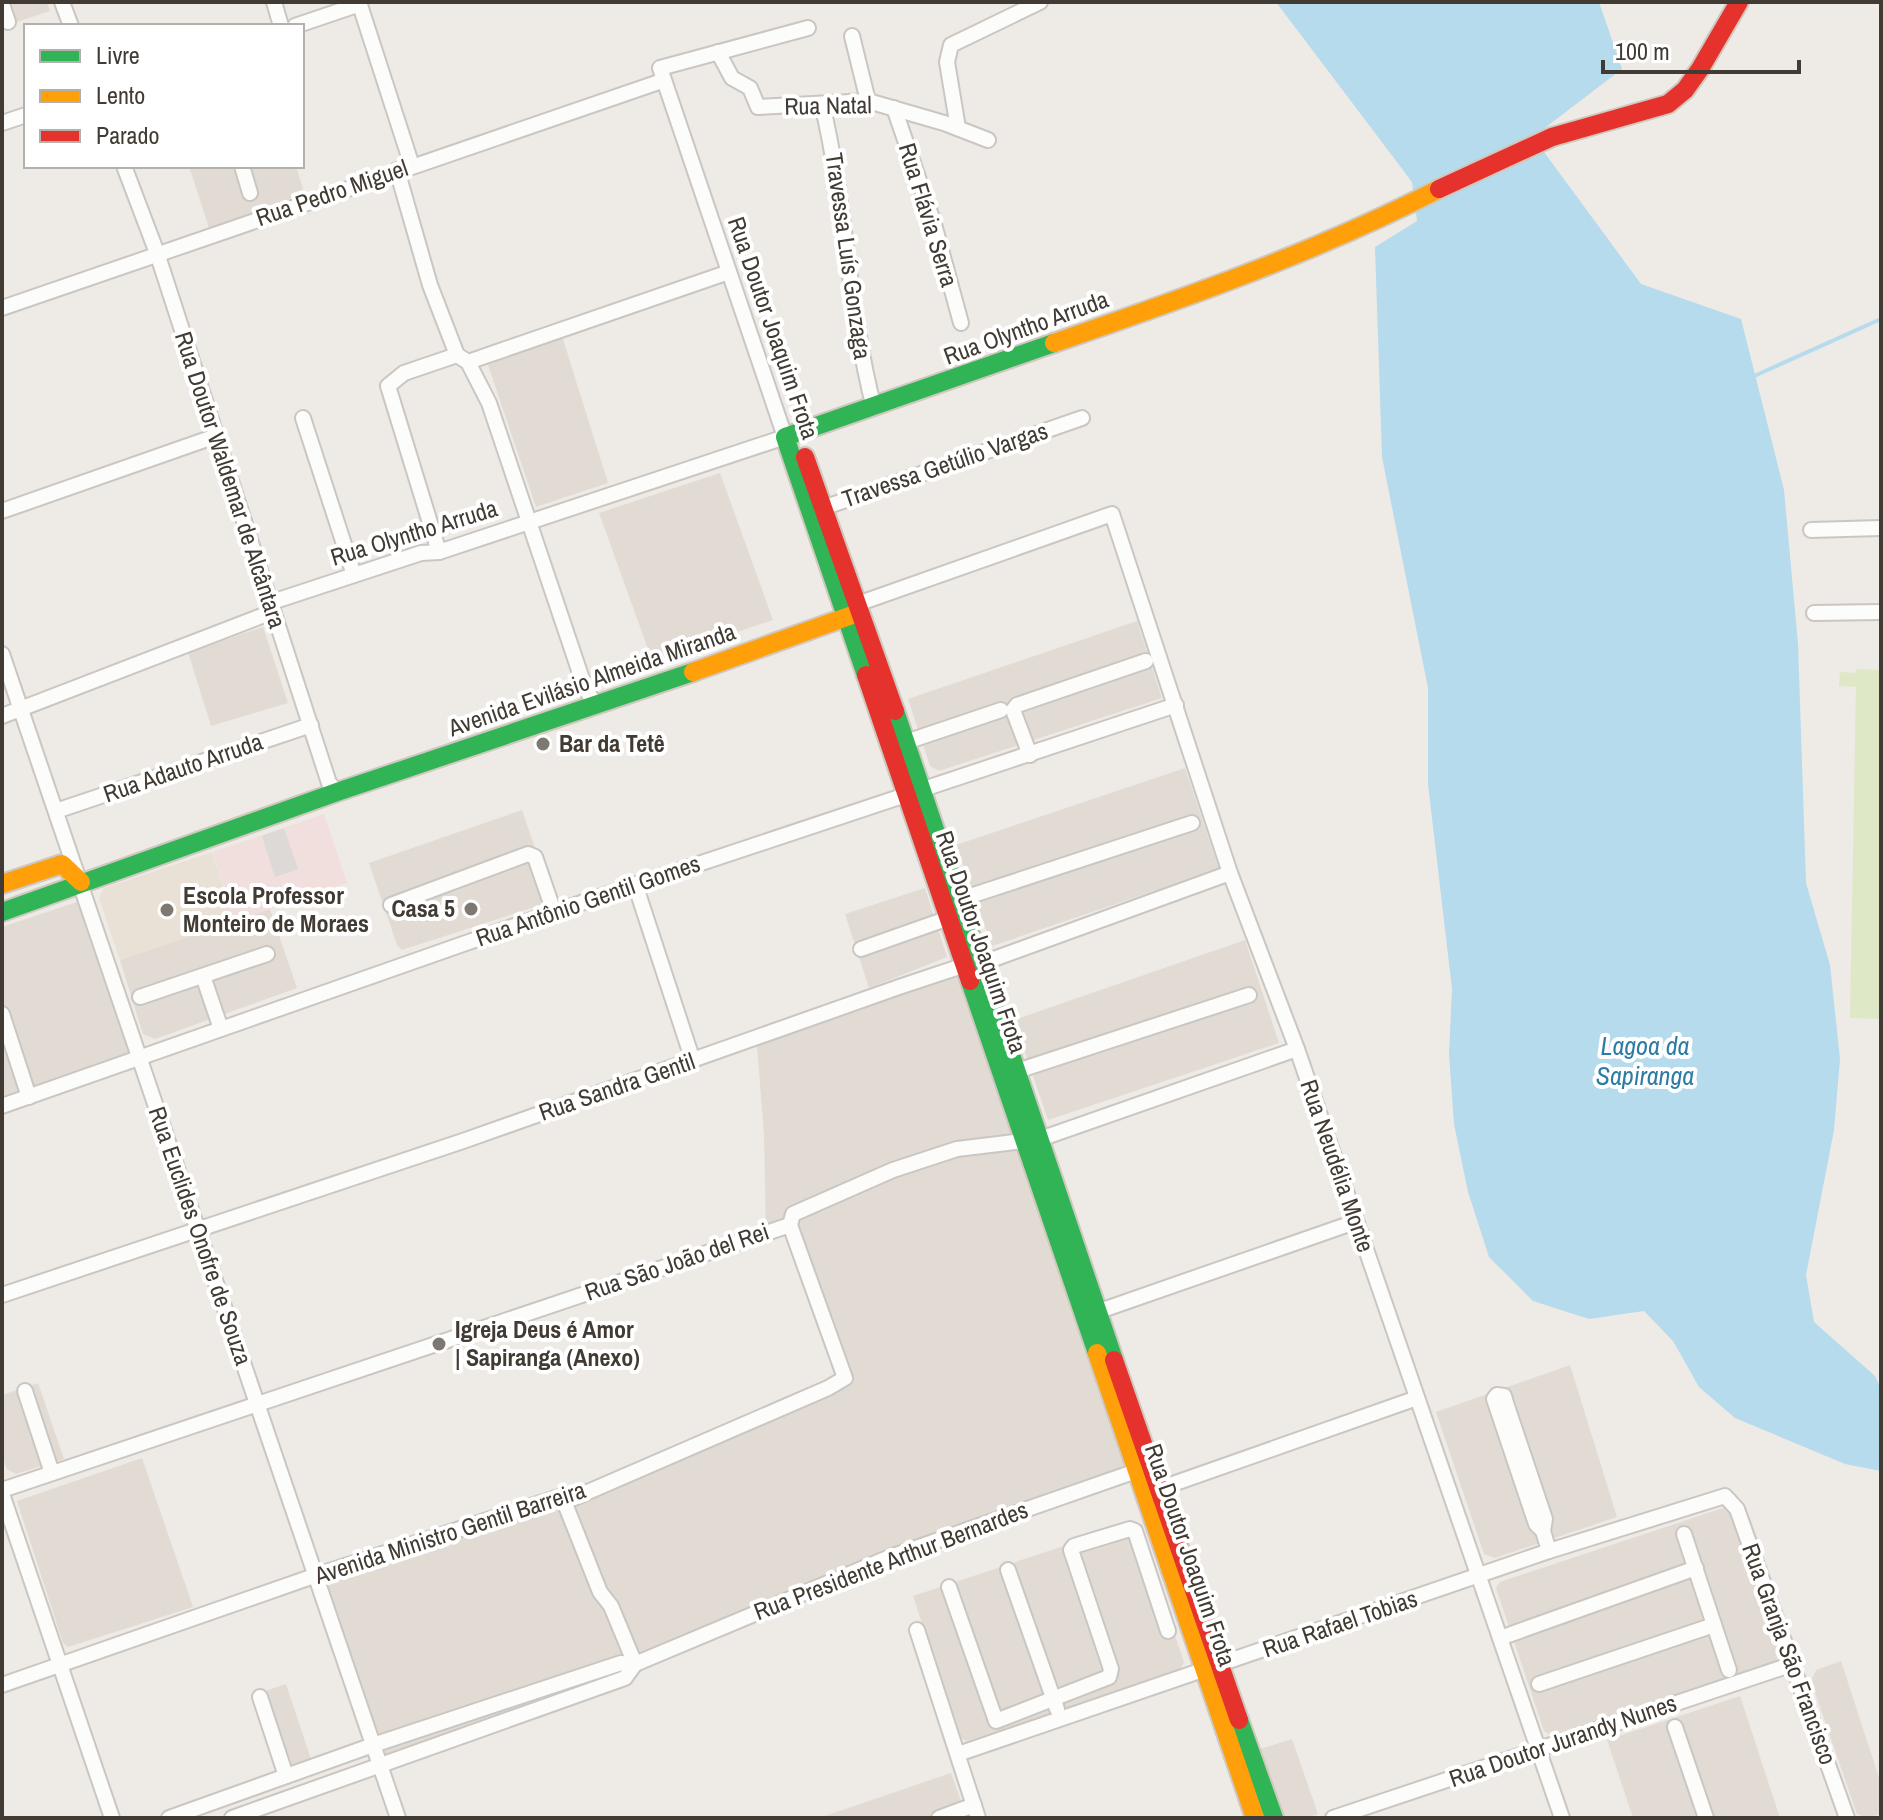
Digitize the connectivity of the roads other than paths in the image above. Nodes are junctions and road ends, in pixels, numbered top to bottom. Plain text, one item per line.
1 (62, 2) edge
2 (274, 2) edge
3 (1040, 2) edge
4 (1739, 2) edge
5 (359, 3) edge
6 (2, 4) edge
7 (8, 22) dead end
8 (70, 24) edge
9 (280, 24) edge
10 (301, 24) edge
11 (808, 28) dead end
12 (852, 36) dead end
13 (718, 52) junction
14 (662, 81) junction
15 (868, 101) junction
16 (822, 104) junction
17 (894, 108) junction
18 (24, 116) edge
19 (2, 123) edge
20 (958, 128) junction
21 (988, 140) dead end
22 (412, 166) junction
23 (125, 168) edge
24 (243, 168) edge
25 (397, 170) junction
26 (250, 193) dead end
27 (157, 253) junction
28 (729, 272) junction
29 (2, 308) edge
30 (961, 323) dead end
31 (462, 359) junction
32 (874, 408) junction
33 (303, 418) dead end
34 (1082, 418) dead end
35 (216, 436) junction
36 (791, 436) junction
37 (816, 510) junction
38 (2, 511) edge
39 (1112, 514) joint
40 (527, 524) junction
41 (1881, 528) edge
42 (1811, 530) dead end
43 (439, 552) junction
44 (354, 575) junction
45 (270, 608) junction
46 (1881, 612) edge
47 (1814, 613) dead end
48 (852, 616) junction
49 (2, 654) edge
50 (1146, 661) dead end
51 (595, 704) junction
52 (1176, 705) junction
53 (20, 709) junction
54 (1001, 710) dead end
55 (2, 716) edge
56 (311, 725) junction
57 (906, 742) junction
58 (1030, 755) junction
59 (914, 791) junction
60 (337, 792) junction
61 (56, 811) junction
62 (1192, 823) dead end
63 (1230, 873) junction
64 (81, 882) junction
65 (2, 884) edge
66 (635, 884) junction
67 (958, 900) junction
68 (391, 905) dead end
69 (2, 912) edge
70 (554, 912) junction
71 (946, 919) junction
72 (861, 949) dead end
73 (267, 954) dead end
74 (971, 965) junction
75 (203, 976) junction
76 (1249, 995) dead end
77 (140, 997) dead end
78 (2, 1014) edge
79 (221, 1029) junction
80 (1297, 1049) junction
81 (140, 1058) junction
82 (693, 1061) junction
83 (1017, 1071) junction
84 (29, 1097) junction
85 (2, 1106) edge
86 (1031, 1139) junction
87 (1355, 1222) junction
88 (790, 1225) junction
89 (198, 1228) junction
90 (2, 1295) edge
91 (1090, 1314) junction
92 (25, 1391) dead end
93 (1417, 1398) junction
94 (257, 1403) junction
95 (1143, 1469) junction
96 (52, 1473) junction
97 (2, 1492) edge
98 (1150, 1492) junction
99 (1723, 1495) joint
100 (562, 1496) junction
101 (1543, 1531) junction
102 (1684, 1534) dead end
103 (1549, 1551) junction
104 (1696, 1568) junction
105 (1008, 1570) dead end
106 (1478, 1575) junction
107 (314, 1576) junction
108 (949, 1587) dead end
109 (1714, 1625) junction
110 (917, 1630) dead end
111 (1168, 1631) dead end
112 (1500, 1638) junction
113 (635, 1664) junction
114 (1793, 1664) junction
115 (60, 1665) junction
116 (1212, 1669) junction
117 (1729, 1670) dead end
118 (1539, 1684) dead end
119 (2, 1685) edge
120 (260, 1697) dead end
121 (1055, 1701) junction
122 (1061, 1721) junction
123 (1675, 1727) dead end
124 (373, 1745) junction
125 (1539, 1748) junction
126 (958, 1754) junction
127 (380, 1766) junction
128 (286, 1776) junction
129 (976, 1812) edge
130 (112, 1818) edge
131 (169, 1818) edge
132 (232, 1818) edge
133 (398, 1818) edge
134 (939, 1818) edge
135 (1255, 1818) edge
136 (1274, 1818) edge
137 (1333, 1818) edge
138 (1562, 1818) edge
139 (1706, 1818) edge
140 (1847, 1818) edge

1 - 8 street
2 - 9 street
3 - 20 street
4 - 32 street, Rua Olyntho Arruda
5 - 10 street
5 - 22 street
6 - 7 street
11 - 13 street
12 - 15 street
13 - 14 street
13 - 16 street, Rua Natal
14 - 22 street, Rua Pedro Miguel
14 - 28 street, Rua Doutor Joaquim Frota
15 - 16 street, Rua Natal
15 - 17 street, Rua Natal
16 - 32 street, Travessa Luís Gonzaga
17 - 20 street, Rua Natal
17 - 30 street, Rua Flávia Serra
18 - 19 street
20 - 21 street, Rua Natal
22 - 25 street, Rua Pedro Miguel
23 - 27 street, Rua Doutor Waldemar de Alcântara
24 - 26 street
25 - 27 street, Rua Pedro Miguel
25 - 31 street
27 - 29 street, Rua Pedro Miguel
27 - 35 street, Rua Doutor Waldemar de Alcântara
28 - 31 street
28 - 36 street, Rua Doutor Joaquim Frota
31 - 40 street
31 - 43 street
32 - 36 street, Rua Olyntho Arruda
33 - 44 street
34 - 37 street, Travessa Getúlio Vargas
35 - 38 street
35 - 45 street, Rua Doutor Waldemar de Alcântara
36 - 37 street, Rua Doutor Joaquim Frota
36 - 40 street, Rua Olyntho Arruda
37 - 48 street, Rua Doutor Joaquim Frota
39 - 48 street, Avenida Evilásio Almeida Miranda
39 - 52 street, Rua Neudélia Monte
40 - 43 street, Rua Olyntho Arruda
40 - 51 street
41 - 42 street
43 - 44 street, Rua Olyntho Arruda
44 - 45 street, Rua Olyntho Arruda
45 - 53 street, Rua Olyntho Arruda
45 - 56 street, Rua Doutor Waldemar de Alcântara
46 - 47 street
48 - 51 street, Avenida Evilásio Almeida Miranda
48 - 57 street, Rua Doutor Joaquim Frota
48 - 59 street, Rua Doutor Joaquim Frota
49 - 53 street, Rua Euclides Onofre de Souza
50 - 58 street
51 - 60 street, Avenida Evilásio Almeida Miranda
52 - 58 street, Rua Antônio Gentil Gomes
52 - 63 street, Rua Neudélia Monte
53 - 55 street, Rua Olyntho Arruda
53 - 61 street, Rua Euclides Onofre de Souza
54 - 57 street
56 - 60 street, Rua Doutor Waldemar de Alcântara
56 - 61 street, Rua Adauto Arruda
57 - 59 street, Rua Doutor Joaquim Frota
58 - 59 street, Rua Antônio Gentil Gomes
59 - 66 street, Rua Antônio Gentil Gomes
59 - 67 street, Rua Doutor Joaquim Frota
59 - 71 street, Rua Doutor Joaquim Frota
60 - 64 street, Avenida Evilásio Almeida Miranda
61 - 64 street, Rua Euclides Onofre de Souza
62 - 67 street
63 - 74 street, Rua Sandra Gentil
63 - 80 street, Rua Neudélia Monte
64 - 65 street
64 - 69 street, Avenida Evilásio Almeida Miranda
64 - 81 street, Rua Euclides Onofre de Souza
66 - 70 street, Rua Antônio Gentil Gomes
66 - 82 street
67 - 74 street, Rua Doutor Joaquim Frota
68 - 70 street
70 - 79 street, Rua Antônio Gentil Gomes
71 - 72 street
71 - 74 street, Rua Doutor Joaquim Frota
73 - 75 street
74 - 82 street, Rua Sandra Gentil
74 - 83 street, Rua Doutor Joaquim Frota
74 - 86 street, Rua Doutor Joaquim Frota
75 - 77 street
75 - 79 street
76 - 83 street
78 - 84 street
79 - 81 street, Rua Antônio Gentil Gomes
80 - 86 street, Rua São João del Rei
80 - 87 street, Rua Neudélia Monte
81 - 84 street, Rua Antônio Gentil Gomes
81 - 89 street, Rua Euclides Onofre de Souza
82 - 89 street, Rua Sandra Gentil
83 - 86 street, Rua Doutor Joaquim Frota
84 - 85 street, Rua Antônio Gentil Gomes
86 - 88 street, Rua São João del Rei
86 - 91 street, Rua Doutor Joaquim Frota
87 - 91 street
87 - 93 street, Rua Neudélia Monte
88 - 94 street, Rua São João del Rei
88 - 100 street, Avenida Ministro Gentil Barreira
89 - 90 street, Rua Sandra Gentil
89 - 94 street, Rua Euclides Onofre de Souza
91 - 95 street, Rua Doutor Joaquim Frota
92 - 96 street
93 - 98 street
93 - 106 street, Rua Neudélia Monte
94 - 96 street, Rua São João del Rei
94 - 107 street, Rua Euclides Onofre de Souza
95 - 98 street, Rua Doutor Joaquim Frota
95 - 113 street, Rua Presidente Arthur Bernardes
96 - 97 street, Rua São João del Rei
97 - 115 street
98 - 116 street, Rua Doutor Joaquim Frota
99 - 103 street, Rua Rafael Tobias
99 - 114 street, Rua Granja São Francisco
100 - 107 street, Avenida Ministro Gentil Barreira
100 - 113 street
101 - 101 street
101 - 103 street
102 - 104 street
103 - 106 street, Rua Rafael Tobias
104 - 109 street
104 - 112 street
105 - 121 street
106 - 112 street, Rua Neudélia Monte
106 - 116 street, Rua Rafael Tobias
107 - 115 street, Avenida Ministro Gentil Barreira
107 - 124 street, Rua Euclides Onofre de Souza
108 - 121 street
109 - 117 street
109 - 118 street
110 - 126 street
111 - 121 street
112 - 125 street, Rua Neudélia Monte
113 - 124 street, Rua Presidente Arthur Bernardes
113 - 127 street, Rua Presidente Arthur Bernardes
114 - 125 street, Rua Doutor Jurandy Nunes
114 - 140 street, Rua Granja São Francisco
115 - 119 street, Avenida Ministro Gentil Barreira
115 - 130 street
116 - 122 street, Rua Rafael Tobias
116 - 135 street, Rua Doutor Joaquim Frota
116 - 136 street, Rua Doutor Joaquim Frota
120 - 128 street
121 - 122 street
122 - 126 street, Rua Rafael Tobias
123 - 139 street
124 - 127 street, Rua Euclides Onofre de Souza
124 - 128 street, Rua Presidente Arthur Bernardes
125 - 137 street, Rua Doutor Jurandy Nunes
125 - 138 street, Rua Neudélia Monte
126 - 129 street
127 - 132 street, Rua Presidente Arthur Bernardes
127 - 133 street, Rua Euclides Onofre de Souza
128 - 131 street, Rua Presidente Arthur Bernardes
129 - 134 street

